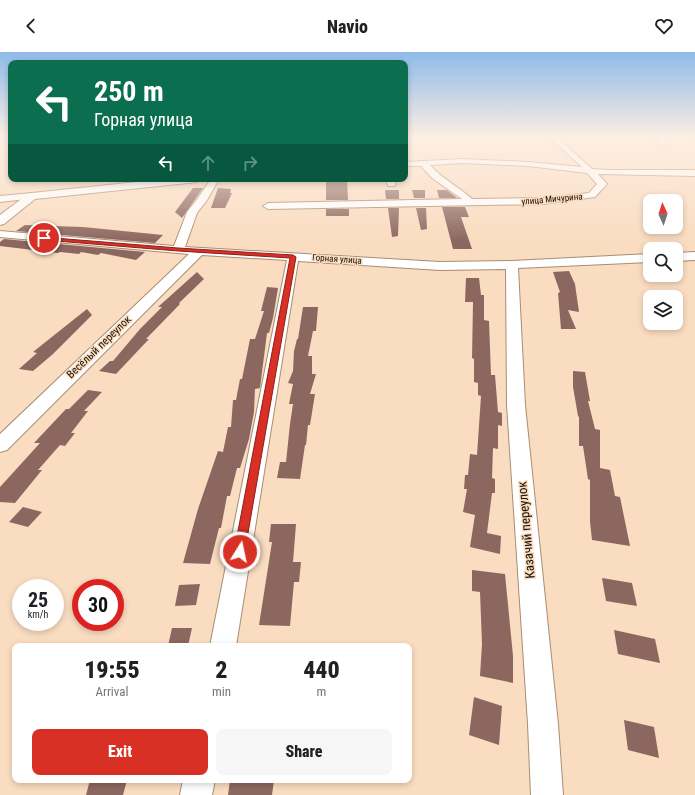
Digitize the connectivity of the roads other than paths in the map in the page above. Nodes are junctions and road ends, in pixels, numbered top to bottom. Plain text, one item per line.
1 (431, 172) edge
2 (590, 172) joint
3 (695, 173) edge
4 (168, 182) edge
5 (213, 182) edge
6 (32, 196) junction
7 (0, 199) edge
8 (470, 202) junction
9 (268, 206) dead end
10 (0, 220) edge
11 (0, 234) edge
12 (178, 250) junction
13 (199, 251) junction
14 (695, 256) edge
15 (293, 257) junction
16 (683, 257) edge
17 (643, 258) edge
18 (512, 265) junction
19 (0, 445) edge
20 (224, 643) edge
21 (198, 783) edge
22 (196, 795) edge
23 (547, 795) edge

1 - 8 street
2 - 3 street
2 - 8 street, улица Мичурина
4 - 6 main road
5 - 12 street
6 - 7 street
6 - 10 main road
8 - 9 street, улица Мичурина
11 - 12 street, Горная улица
12 - 13 street, Горная улица
13 - 15 street, Горная улица
13 - 19 street, Весёлый переулок
14 - 16 street
15 - 18 street, Горная улица
15 - 20 street
17 - 18 street, Горная улица
18 - 23 street, Казачий переулок
21 - 22 street

